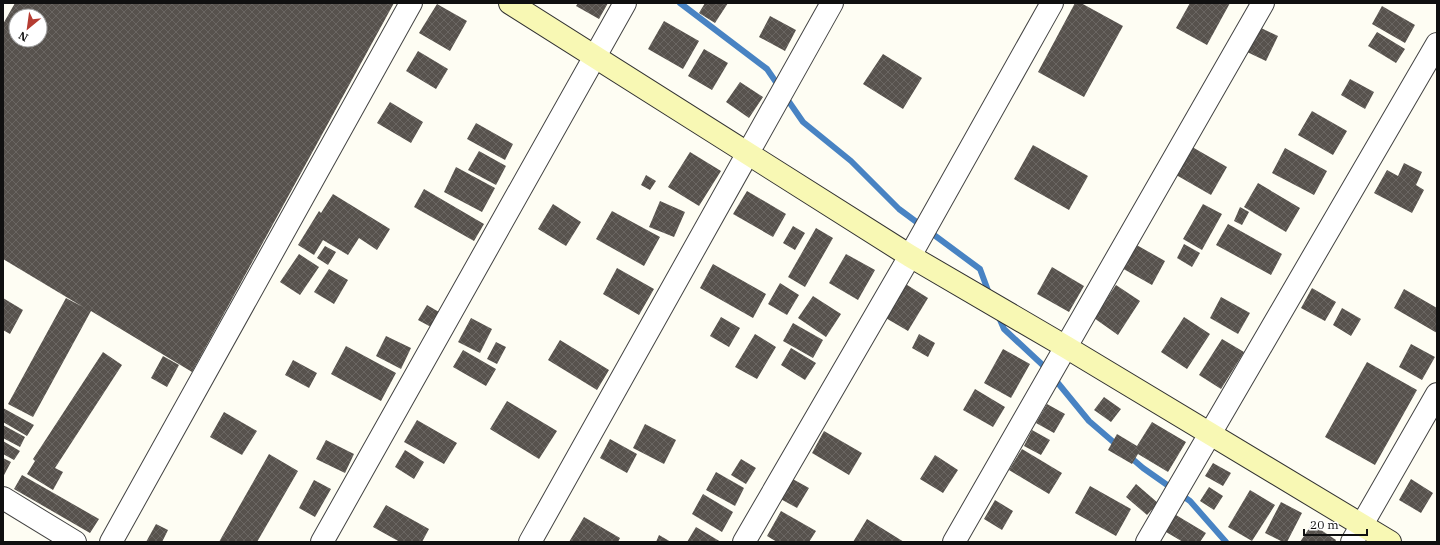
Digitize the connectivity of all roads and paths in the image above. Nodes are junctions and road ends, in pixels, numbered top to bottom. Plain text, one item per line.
1 (411, 3) edge
2 (510, 3) edge
3 (625, 3) edge
4 (832, 3) edge
5 (1052, 3) edge
6 (1263, 3) edge
7 (1437, 44) edge
8 (595, 56) junction
9 (748, 153) junction
10 (912, 251) junction
11 (1062, 354) junction
12 (1437, 394) edge
13 (1211, 434) junction
14 (3, 498) edge
15 (1356, 533) edge
16 (75, 542) edge
17 (111, 542) edge
18 (322, 542) edge
19 (530, 542) edge
20 (744, 542) edge
21 (954, 542) edge
22 (1147, 542) edge
23 (1390, 542) edge

1 - 17 street
2 - 8 street
3 - 8 street
4 - 9 street
5 - 10 street
6 - 11 street
7 - 13 street
8 - 9 street
8 - 18 street
9 - 10 street
9 - 19 street
10 - 11 street
10 - 20 street
11 - 13 street
11 - 21 street
12 - 15 street
13 - 15 street
13 - 22 street
14 - 16 street
15 - 23 street

